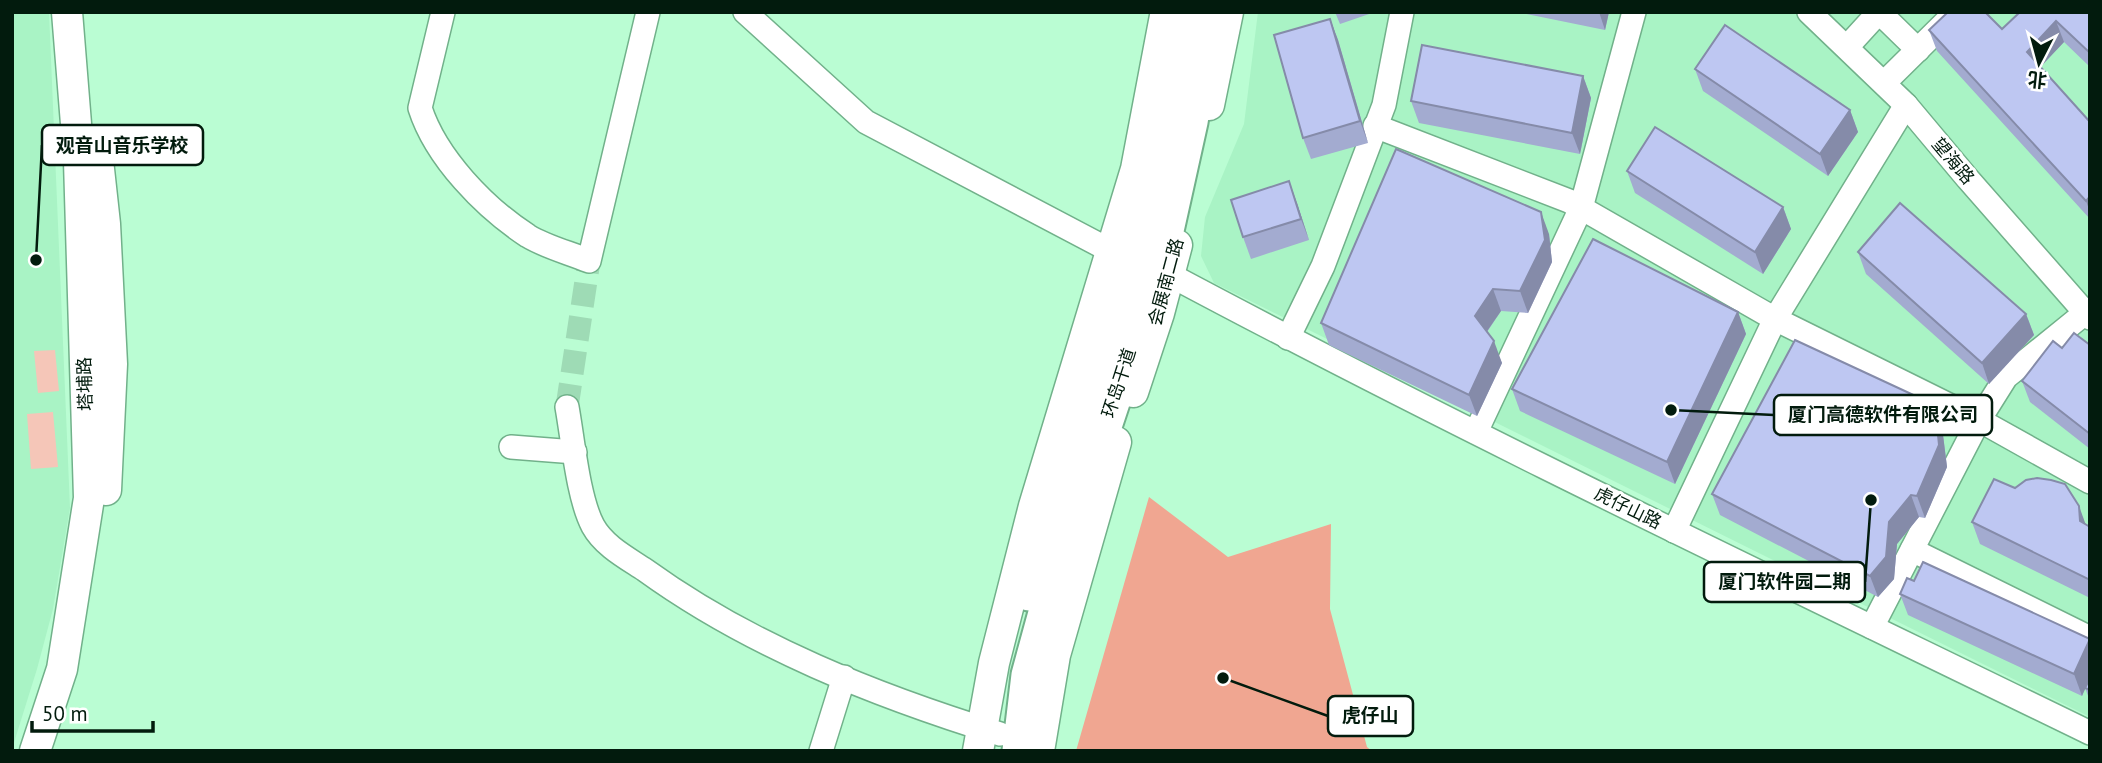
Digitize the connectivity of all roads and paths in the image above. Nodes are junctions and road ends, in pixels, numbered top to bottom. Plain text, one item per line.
1 (67, 12) edge
2 (87, 12) edge
3 (443, 12) edge
4 (648, 12) edge
5 (745, 12) edge
6 (1166, 12) edge
7 (1181, 12) edge
8 (1209, 12) edge
9 (1228, 12) edge
10 (1402, 12) edge
11 (1634, 12) edge
12 (1809, 12) edge
13 (1956, 12) edge
14 (1847, 47) junction
15 (1918, 50) junction
16 (1884, 83) junction
17 (1906, 105) junction
18 (1375, 126) junction
19 (1581, 208) junction
20 (1111, 251) junction
21 (1170, 275) junction
22 (2088, 313) edge
23 (1775, 319) junction
24 (1288, 338) junction
25 (567, 407) tunnel mouth
26 (1979, 420) junction
27 (1476, 432) junction
28 (511, 447) dead end
29 (575, 452) junction
30 (2090, 482) edge
31 (1674, 531) junction
32 (1912, 550) junction
33 (1872, 627) junction
34 (2090, 638) edge
35 (844, 677) junction
36 (2090, 733) edge
37 (996, 743) edge
38 (35, 751) edge
39 (53, 751) edge
40 (821, 751) edge
41 (1039, 751) edge

1 - 38 main road, 塔埔路
2 - 39 main road, 塔埔路
3 - 4 street
5 - 20 street
6 - 20 main road
7 - 37 highway, 环岛干道
8 - 37 highway, 环岛干道
9 - 21 main road, 会展南二路
10 - 18 street
11 - 19 street
12 - 14 street, 望海路
13 - 15 street
14 - 15 street
14 - 16 street, 望海路
15 - 16 street
16 - 17 street, 望海路
17 - 22 street, 望海路
17 - 23 street
18 - 19 street
18 - 24 street
19 - 23 street
19 - 27 street
20 - 37 main road
21 - 24 street, 虎仔山路
21 - 41 main road, 会展南二路
22 - 26 street
23 - 26 street
23 - 31 street
24 - 27 street, 虎仔山路
25 - 29 street
26 - 30 street
26 - 32 street
27 - 31 street, 虎仔山路
28 - 29 street
29 - 35 street
31 - 33 street, 虎仔山路
32 - 33 street
32 - 34 street
33 - 36 street, 虎仔山路
35 - 37 street
35 - 40 street

